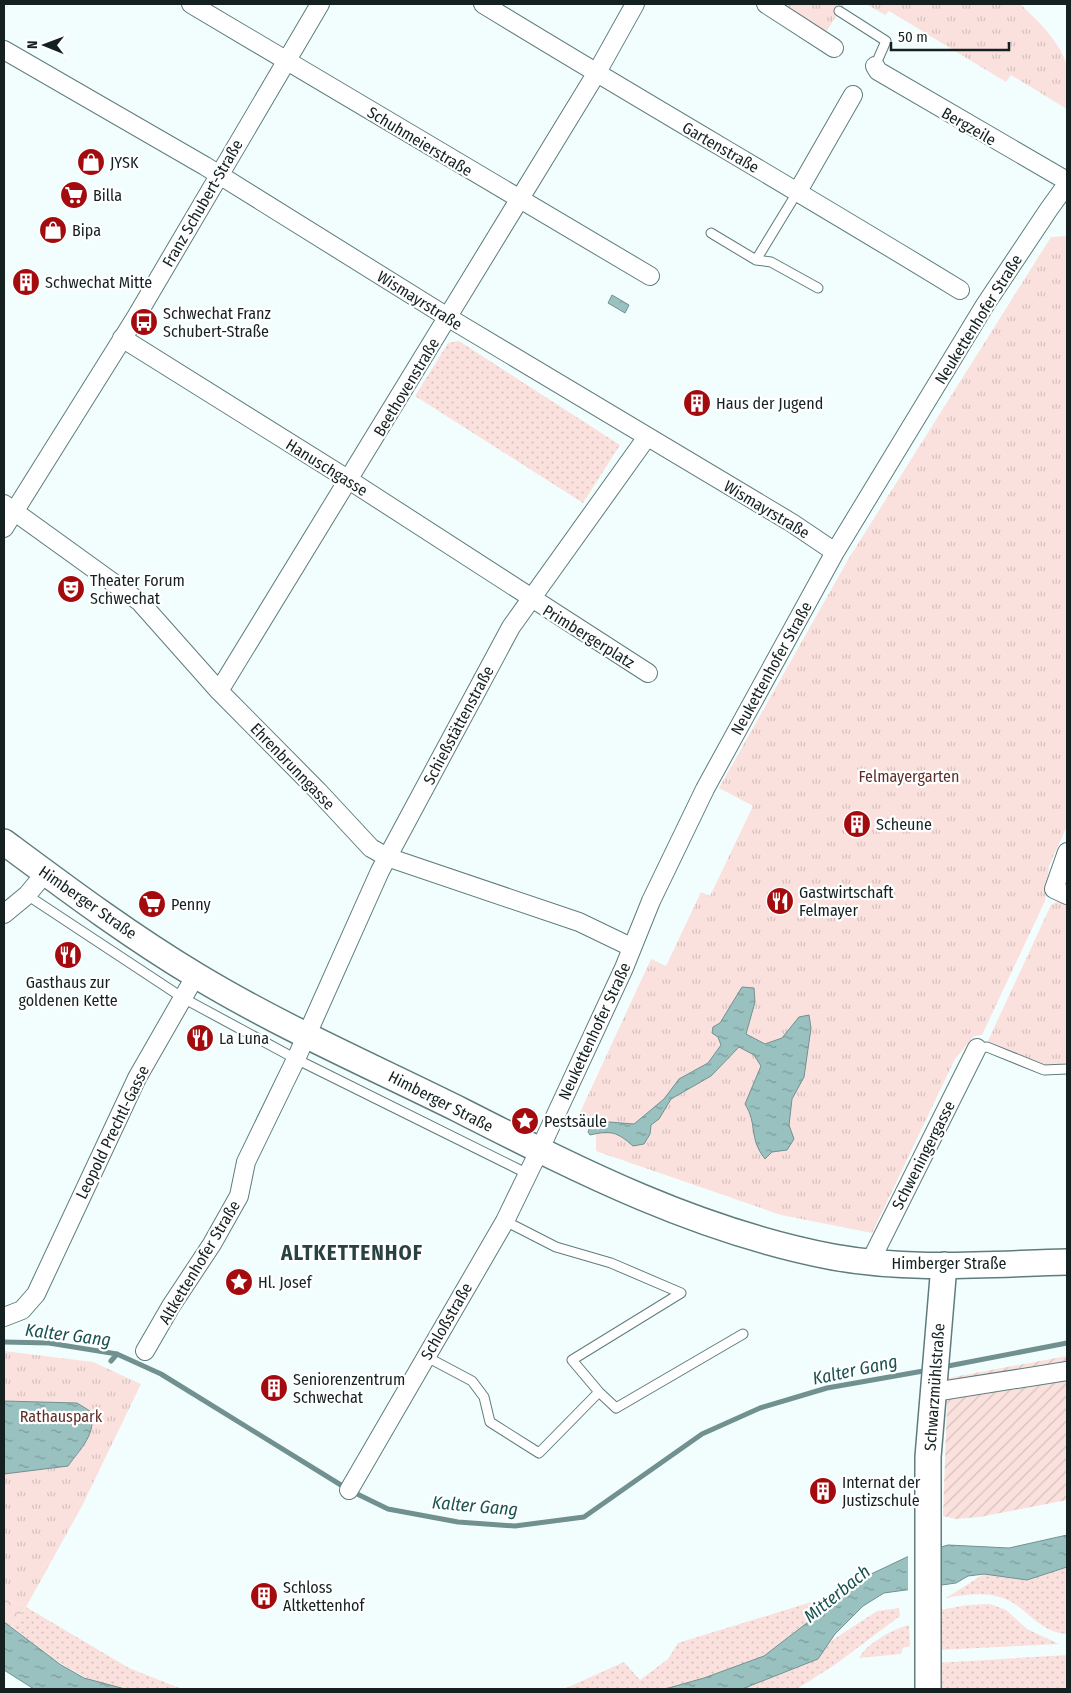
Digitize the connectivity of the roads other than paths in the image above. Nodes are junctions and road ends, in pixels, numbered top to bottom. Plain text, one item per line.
1 (190, 4) edge
2 (320, 4) edge
3 (483, 4) edge
4 (635, 4) edge
5 (766, 4) edge
6 (839, 11) dead end
7 (834, 48) dead end
8 (4, 50) edge
9 (286, 60) junction
10 (874, 66) joint
11 (596, 74) junction
12 (853, 95) dead end
13 (219, 175) junction
14 (1067, 181) edge
15 (1067, 188) edge
16 (798, 191) junction
17 (518, 200) junction
18 (1048, 209) junction
19 (1067, 210) edge
20 (711, 233) dead end
21 (756, 260) junction
22 (650, 276) dead end
23 (818, 288) dead end
24 (960, 290) dead end
25 (449, 318) junction
26 (122, 338) junction
27 (647, 437) junction
28 (349, 480) junction
29 (8, 507) edge
30 (4, 528) edge
31 (835, 552) junction
32 (530, 599) junction
33 (648, 673) dead end
34 (219, 691) junction
35 (4, 842) edge
36 (1067, 852) edge
37 (387, 857) junction
38 (46, 872) junction
39 (1061, 892) edge
40 (27, 895) junction
41 (4, 914) edge
42 (631, 947) junction
43 (196, 975) junction
44 (183, 998) junction
45 (306, 1033) junction
46 (977, 1048) joint
47 (296, 1059) junction
48 (1067, 1069) edge
49 (539, 1151) junction
50 (528, 1174) junction
51 (504, 1220) junction
52 (870, 1262) junction
53 (1067, 1262) edge
54 (944, 1265) junction
55 (4, 1317) edge
56 (743, 1334) dead end
57 (145, 1351) dead end
58 (425, 1356) junction
59 (1067, 1370) edge
60 (934, 1388) junction
61 (599, 1392) junction
62 (349, 1490) dead end
63 (928, 1689) edge

1 - 9 street, Schuhmeierstraße
2 - 9 street, Franz Schubert-Straße
3 - 11 street, Gartenstraße
4 - 11 street, Beethovenstraße
5 - 7 street
6 - 10 lane
8 - 13 street, Wismayrstraße
9 - 13 street, Franz Schubert-Straße
9 - 17 street, Schuhmeierstraße
10 - 14 street, Bergzeile
11 - 16 street, Gartenstraße
11 - 17 street, Beethovenstraße
12 - 16 street
13 - 25 street, Wismayrstraße
13 - 26 street, Franz Schubert-Straße
15 - 18 street, Neukettenhofer Straße
16 - 21 lane
16 - 24 street, Gartenstraße
17 - 22 street, Schuhmeierstraße
17 - 25 street, Beethovenstraße
18 - 19 street
18 - 31 street, Neukettenhofer Straße
20 - 21 lane
21 - 23 lane
25 - 27 street, Wismayrstraße
25 - 28 street, Beethovenstraße
26 - 28 street, Hanuschgasse
26 - 29 street, Franz Schubert-Straße
27 - 31 street, Wismayrstraße
27 - 32 street, Schießstättenstraße
28 - 32 street, Hanuschgasse
28 - 34 street, Beethovenstraße
29 - 30 street, Franz Schubert-Straße
29 - 34 street, Ehrenbrunngasse
31 - 42 street, Neukettenhofer Straße
32 - 33 street, Primbergerplatz
32 - 37 street, Schießstättenstraße
34 - 37 street, Ehrenbrunngasse
35 - 38 main road, Himberger Straße
36 - 39 street
37 - 42 street, Ehrenbrunngasse
37 - 45 street, Schießstättenstraße
38 - 40 street
38 - 43 main road, Himberger Straße
40 - 41 street
40 - 44 lane
42 - 49 street, Neukettenhofer Straße
43 - 44 street, Leopold Prechtl-Gasse
43 - 45 main road, Himberger Straße
44 - 47 lane
44 - 55 street, Leopold Prechtl-Gasse
45 - 47 street, Altkettenhofer Straße
45 - 49 main road, Himberger Straße
46 - 48 lane
46 - 52 street, Schweningergasse
47 - 50 lane
47 - 57 street, Altkettenhofer Straße
49 - 50 street, Schloßstraße
49 - 52 main road, Himberger Straße
50 - 51 street, Schloßstraße
51 - 58 street, Schloßstraße
51 - 61 lane
52 - 54 main road, Himberger Straße
53 - 54 main road, Himberger Straße
54 - 60 main road, Schwarzmühlstraße
56 - 61 lane
58 - 61 lane
58 - 62 street, Schloßstraße
59 - 60 street
60 - 63 main road, Schwarzmühlstraße

